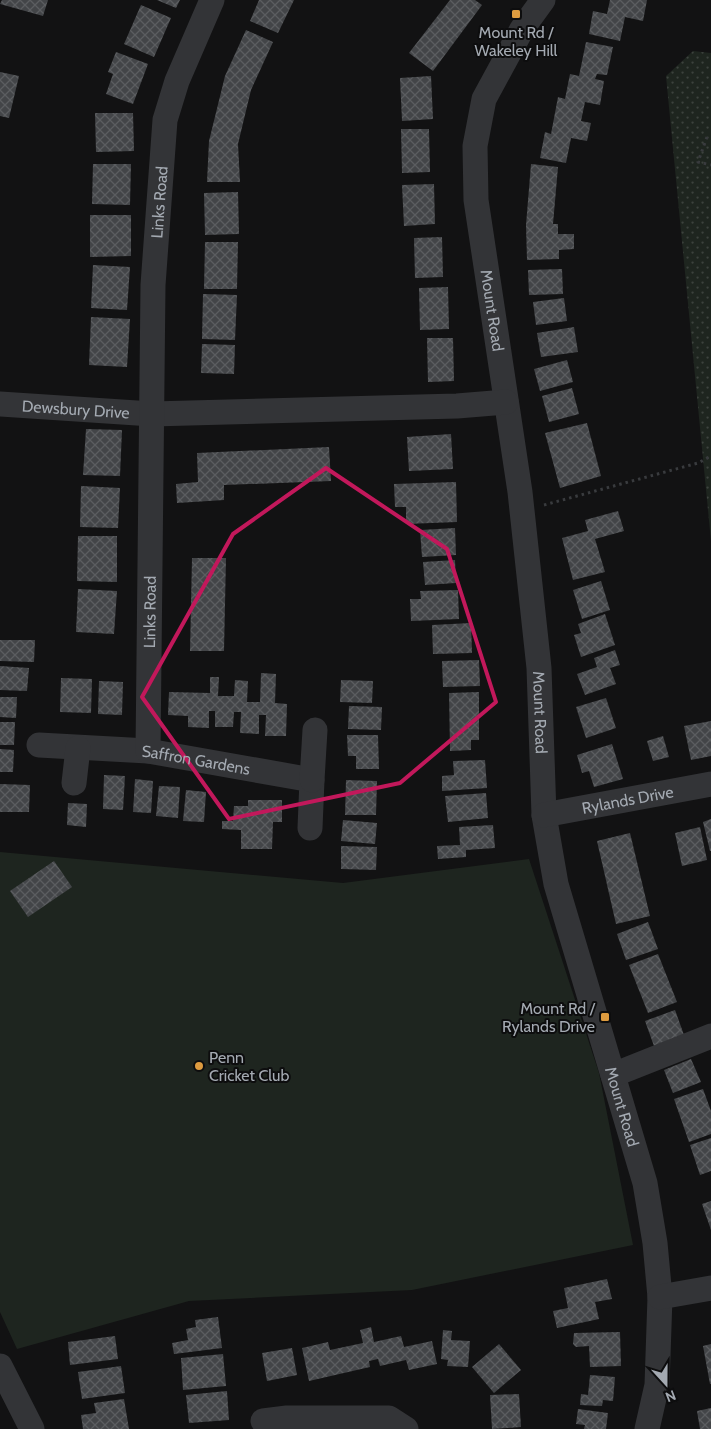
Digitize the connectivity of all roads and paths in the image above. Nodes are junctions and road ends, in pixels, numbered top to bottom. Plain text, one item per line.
1 (212, 0) edge
2 (543, 0) edge
3 (707, 137) dead end
4 (711, 165) edge
5 (506, 402) junction
6 (0, 404) edge
7 (152, 414) junction
8 (711, 456) edge
9 (522, 512) junction
10 (315, 730) dead end
11 (39, 745) dead end
12 (78, 748) junction
13 (148, 751) junction
14 (312, 780) junction
15 (74, 782) dead end
16 (711, 784) edge
17 (544, 815) junction
18 (310, 828) dead end
19 (711, 1036) edge
20 (613, 1075) junction
21 (711, 1288) edge
22 (660, 1297) junction
23 (0, 1366) edge
24 (279, 1423) edge
25 (32, 1429) edge
26 (406, 1429) edge
27 (647, 1429) edge

1 - 7 street, Links Road
2 - 5 street, Mount Road
3 - 4 path
5 - 7 street
5 - 9 street, Mount Road
6 - 7 street, Dewsbury Drive
7 - 13 street, Links Road
8 - 9 path
9 - 17 street, Mount Road
10 - 14 street
11 - 12 street, Saffron Gardens
12 - 13 street, Saffron Gardens
12 - 15 street
13 - 14 street, Saffron Gardens
14 - 18 street
16 - 17 street, Rylands Drive
17 - 20 street, Mount Road
19 - 20 street
20 - 22 street, Mount Road
21 - 22 street
22 - 27 street, Mount Road
23 - 25 street
24 - 26 street

